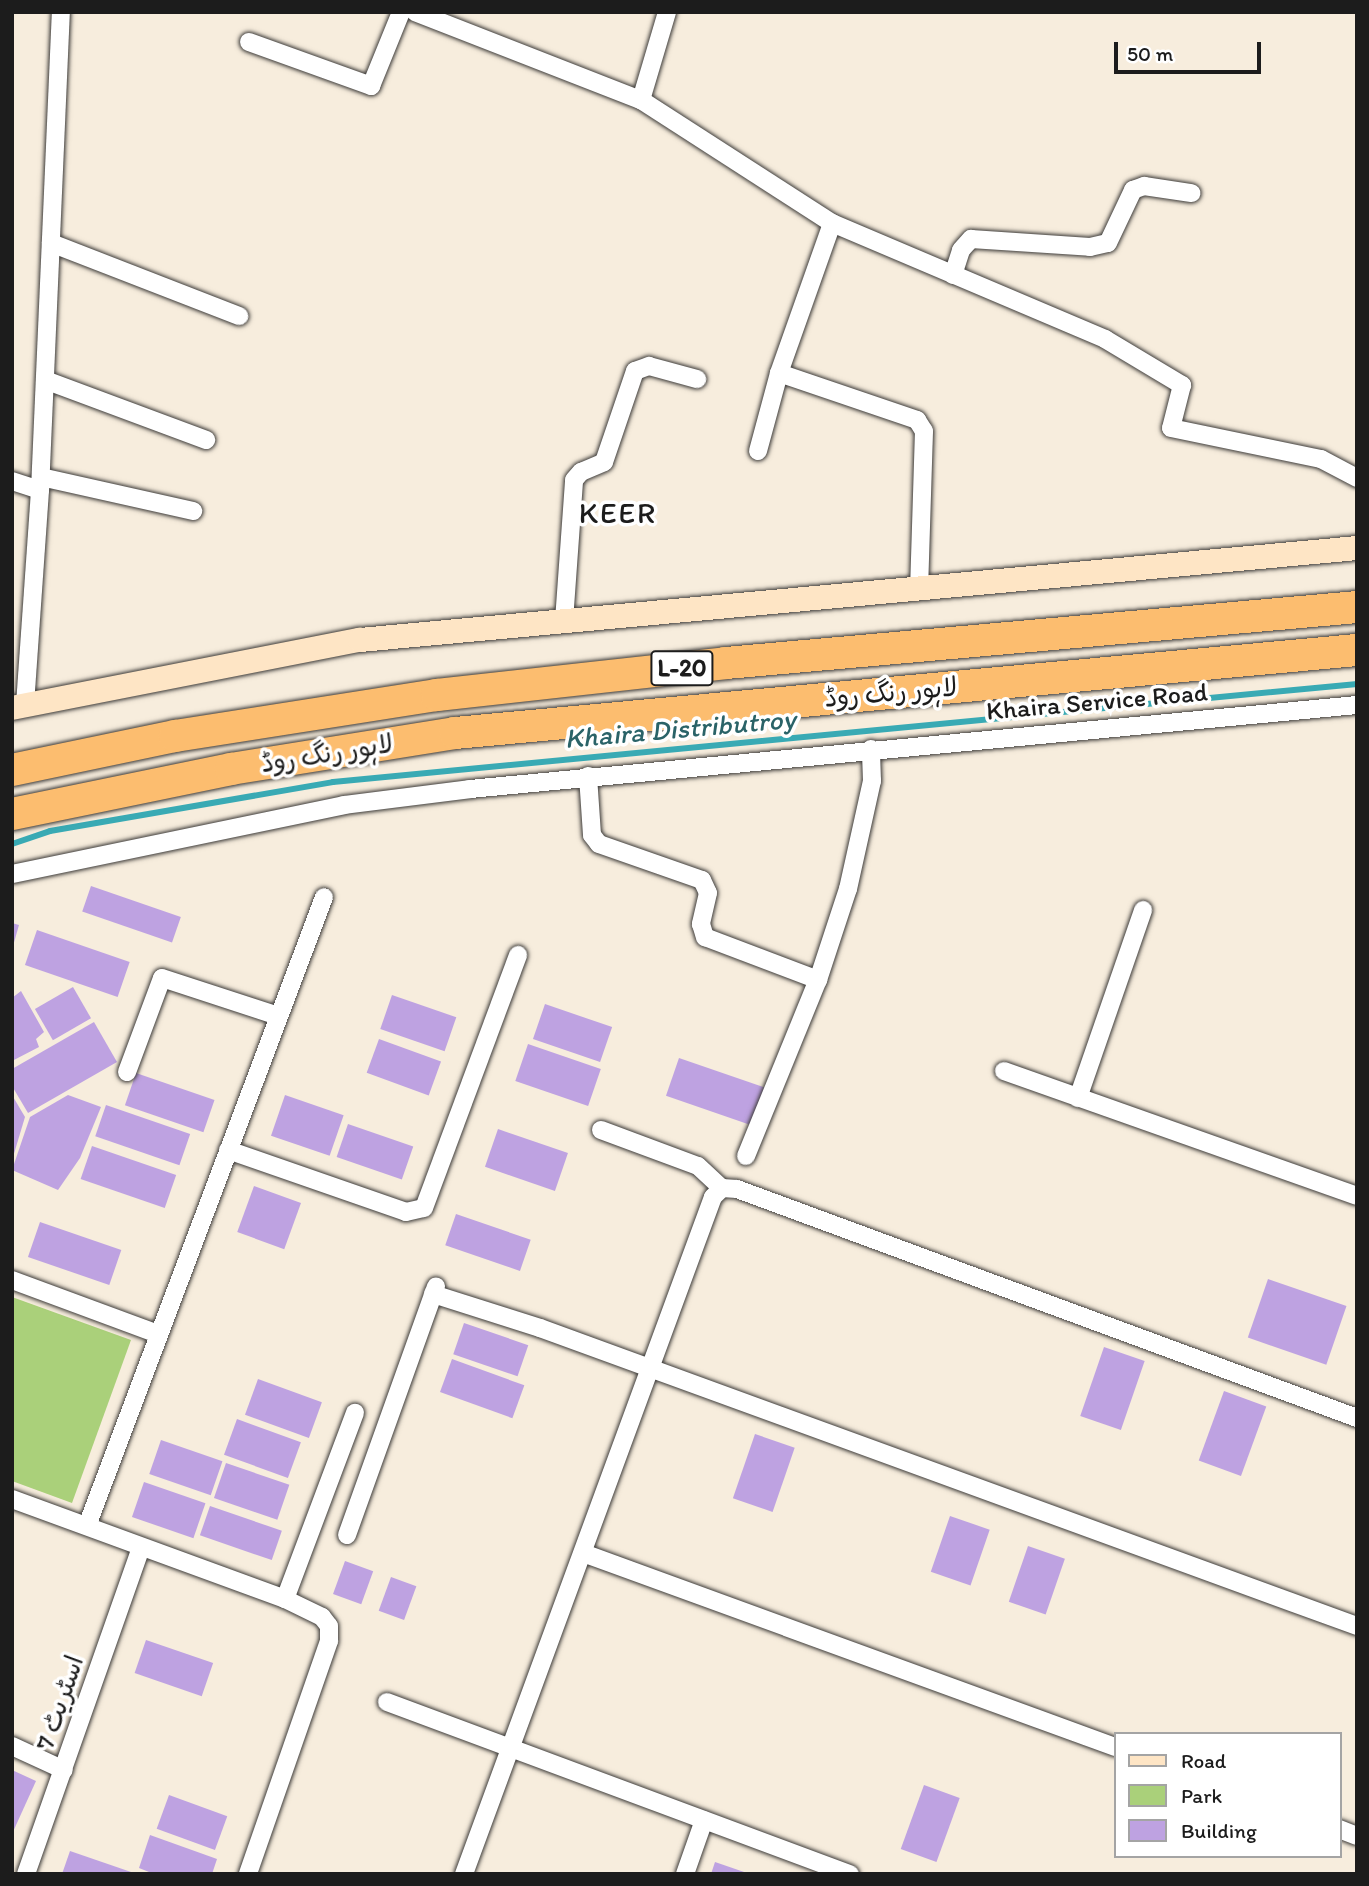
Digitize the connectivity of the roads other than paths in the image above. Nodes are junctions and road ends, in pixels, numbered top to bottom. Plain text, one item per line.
1 (61, 12) edge
2 (401, 12) edge
3 (415, 12) edge
4 (667, 12) edge
5 (249, 42) dead end
6 (641, 100) junction
7 (1191, 193) dead end
8 (832, 223) junction
9 (51, 243) junction
10 (953, 275) junction
11 (239, 316) dead end
12 (779, 373) junction
13 (697, 379) dead end
14 (45, 380) junction
15 (206, 440) dead end
16 (758, 451) dead end
17 (1357, 478) edge
18 (12, 481) edge
19 (41, 484) junction
20 (193, 511) dead end
21 (1357, 548) edge
22 (919, 587) junction
23 (1357, 607) edge
24 (564, 621) junction
25 (1357, 650) edge
26 (1357, 705) edge
27 (19, 707) edge
28 (871, 749) junction
29 (12, 770) edge
30 (588, 776) junction
31 (12, 814) edge
32 (12, 874) edge
33 (324, 897) dead end
34 (1143, 910) dead end
35 (518, 955) dead end
36 (818, 980) junction
37 (278, 1016) junction
38 (1004, 1071) dead end
39 (127, 1072) dead end
40 (1078, 1098) junction
41 (601, 1130) dead end
42 (228, 1150) junction
43 (746, 1156) dead end
44 (722, 1188) junction
45 (1357, 1196) edge
46 (12, 1280) edge
47 (158, 1334) junction
48 (650, 1369) junction
49 (355, 1413) dead end
50 (1357, 1418) edge
51 (12, 1499) edge
52 (87, 1526) junction
53 (347, 1535) dead end
54 (141, 1548) junction
55 (583, 1553) junction
56 (285, 1599) junction
57 (1357, 1626) edge
58 (387, 1702) dead end
59 (12, 1746) edge
60 (1114, 1747) edge
61 (510, 1748) junction
62 (64, 1770) junction
63 (704, 1821) junction
64 (26, 1874) edge
65 (248, 1874) edge
66 (464, 1874) edge
67 (685, 1874) edge
68 (850, 1874) edge

1 - 9 street
2 - 5 street
3 - 6 street
4 - 6 street
6 - 8 street
7 - 10 street
8 - 10 street
8 - 12 street
9 - 11 street
9 - 14 street
10 - 17 street
12 - 16 street
12 - 22 street
13 - 24 street
14 - 15 street
14 - 19 street
18 - 19 street
19 - 20 street
19 - 27 street
21 - 22 street
22 - 24 street
23 - 29 highway, لاہور رنگ روڈ / L-20
24 - 27 street
25 - 31 highway, لاہور رنگ روڈ / L-20
26 - 28 street, Khaira Service Road
28 - 30 street, Khaira Service Road
28 - 36 street
30 - 32 street, Khaira Service Road
30 - 36 street
33 - 37 street
34 - 40 street
35 - 42 street
36 - 43 street
37 - 39 street
37 - 42 street
38 - 40 street
40 - 45 street
41 - 44 street
42 - 47 street
44 - 48 street
44 - 50 street
46 - 47 street
47 - 52 street
48 - 53 street
48 - 55 street
48 - 57 street
49 - 56 street
51 - 52 street
52 - 54 street
54 - 56 street
54 - 62 street, اسٹریٹ 7
55 - 60 street
55 - 61 street
56 - 65 street
58 - 61 street
59 - 62 street
61 - 63 street
61 - 66 street
62 - 64 street, اسٹریٹ 7
63 - 67 street
63 - 68 street

